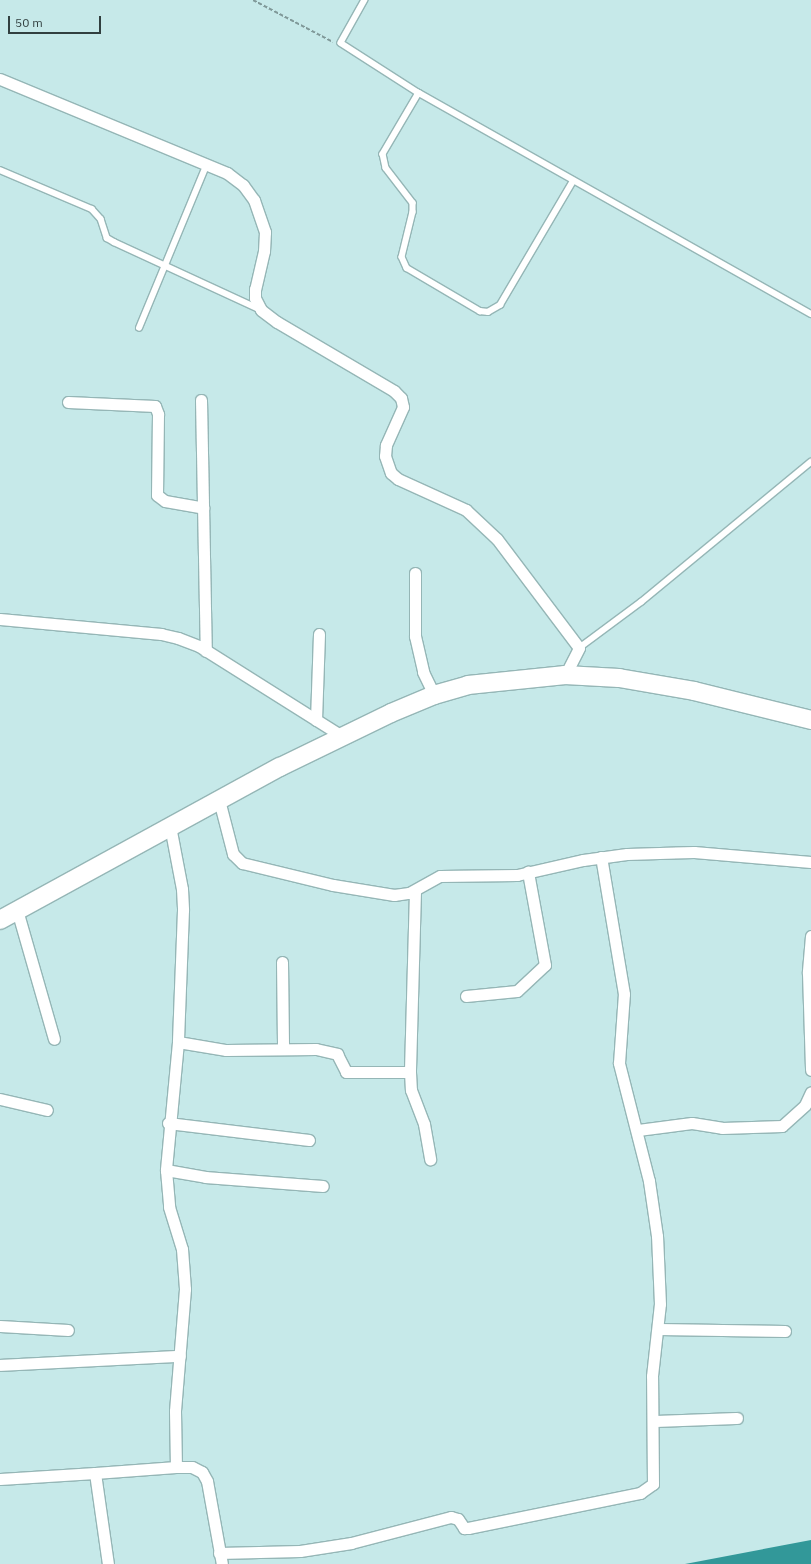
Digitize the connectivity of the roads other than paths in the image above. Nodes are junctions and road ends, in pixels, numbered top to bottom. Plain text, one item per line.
1 (365, 0) edge
2 (0, 79) edge
3 (420, 93) junction
4 (207, 164) junction
5 (0, 170) edge
6 (573, 181) junction
7 (165, 265) junction
8 (261, 310) junction
9 (811, 314) edge
10 (139, 328) dead end
11 (201, 400) dead end
12 (68, 402) dead end
13 (811, 462) edge
14 (203, 508) junction
15 (414, 573) dead end
16 (0, 619) edge
17 (319, 634) dead end
18 (579, 648) junction
19 (206, 650) junction
20 (565, 675) junction
21 (434, 695) junction
22 (316, 720) junction
23 (811, 720) edge
24 (342, 736) junction
25 (219, 800) junction
26 (170, 826) junction
27 (601, 857) junction
28 (811, 862) edge
29 (528, 872) junction
30 (415, 890) junction
31 (17, 910) junction
32 (0, 920) edge
33 (811, 936) edge
34 (282, 962) dead end
35 (466, 996) dead end
36 (54, 1039) dead end
37 (178, 1042) junction
38 (282, 1049) junction
39 (811, 1070) edge
40 (410, 1072) junction
41 (811, 1092) edge
42 (0, 1099) edge
43 (47, 1110) dead end
44 (168, 1123) junction
45 (638, 1130) junction
46 (308, 1140) dead end
47 (430, 1159) dead end
48 (166, 1170) junction
49 (323, 1186) dead end
50 (0, 1326) edge
51 (659, 1329) junction
52 (68, 1330) dead end
53 (785, 1331) dead end
54 (180, 1356) junction
55 (0, 1365) edge
56 (737, 1418) dead end
57 (654, 1421) junction
58 (176, 1467) junction
59 (95, 1473) junction
60 (0, 1479) edge
61 (219, 1552) junction
62 (108, 1564) edge
63 (222, 1564) edge

1 - 3 lane
2 - 4 street
3 - 6 lane
3 - 6 lane
4 - 7 lane
4 - 8 street
5 - 7 lane
6 - 9 lane
7 - 8 lane
7 - 10 lane
8 - 18 street
11 - 14 street
12 - 14 street
13 - 18 lane
14 - 19 street
15 - 21 street
16 - 19 street
17 - 22 street
18 - 20 street
19 - 22 street
20 - 21 highway
20 - 23 highway
21 - 24 highway
22 - 24 street
24 - 25 highway
25 - 26 highway
25 - 30 street
26 - 31 highway
26 - 37 street
27 - 28 street
27 - 29 street
27 - 45 street
29 - 30 street
29 - 35 street
30 - 40 street
31 - 32 highway
31 - 36 street
33 - 39 street
34 - 38 street
37 - 38 street
37 - 44 street
38 - 40 street
40 - 47 street
41 - 45 street
42 - 43 street
44 - 46 street
44 - 48 street
45 - 51 street
48 - 49 street
48 - 54 street
50 - 52 street
51 - 53 street
51 - 57 street
54 - 55 street
54 - 58 street
56 - 57 street
57 - 61 street
58 - 59 street
58 - 61 street
59 - 60 street
59 - 62 street
61 - 63 street

